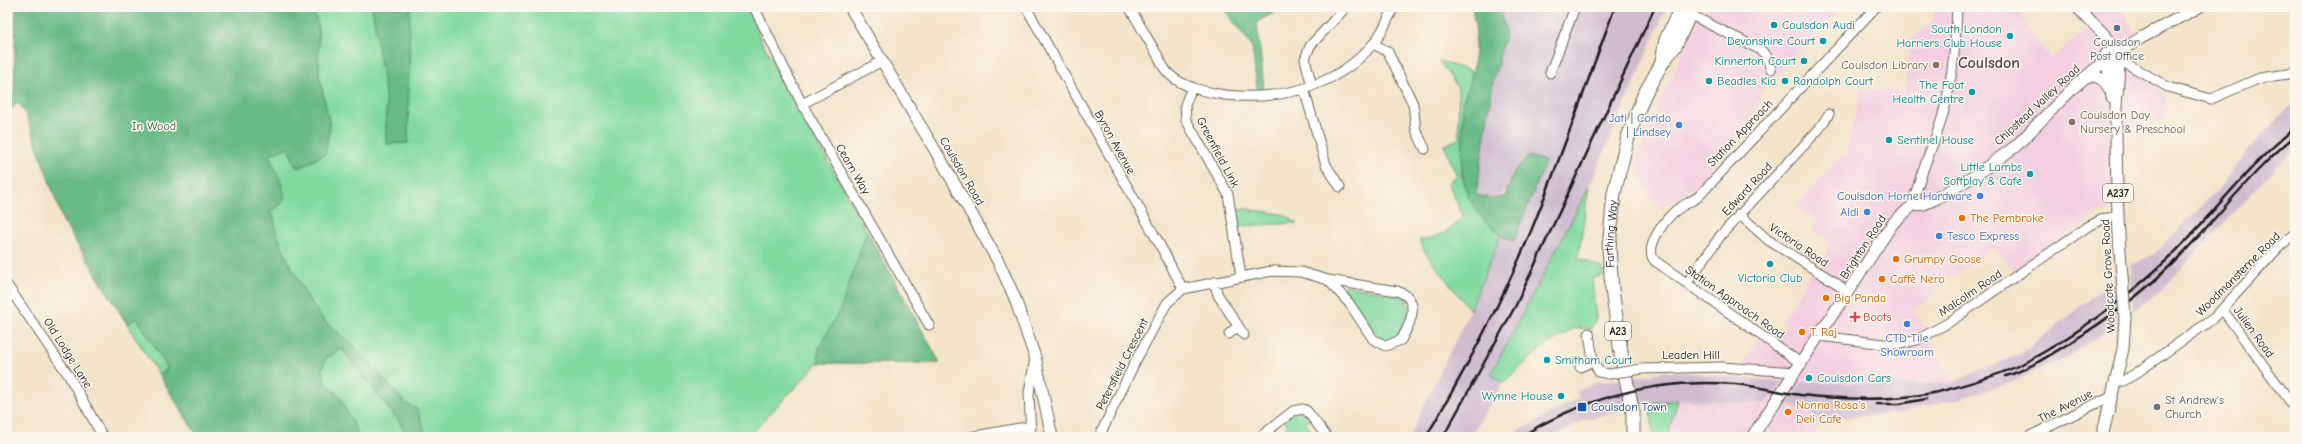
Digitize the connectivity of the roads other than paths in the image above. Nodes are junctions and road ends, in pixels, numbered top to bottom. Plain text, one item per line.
1 (754, 7) edge
2 (850, 7) edge
3 (1026, 7) edge
4 (1128, 7) edge
5 (1346, 7) edge
6 (1394, 7) edge
7 (1576, 7) edge
8 (1876, 7) edge
9 (1957, 7) edge
10 (2077, 7) edge
11 (2199, 7) edge
12 (1686, 10) edge
13 (1374, 44) junction
14 (2128, 46) junction
15 (2113, 57) junction
16 (882, 61) junction
17 (2129, 65) junction
18 (1771, 69) dead end
19 (1550, 73) dead end
20 (2295, 73) edge
21 (2085, 77) junction
22 (1192, 87) junction
23 (1308, 88) junction
24 (2111, 91) junction
25 (802, 104) junction
26 (2116, 112) junction
27 (1829, 114) dead end
28 (1425, 149) dead end
29 (1340, 187) dead end
30 (1913, 205) junction
31 (1739, 214) junction
32 (2119, 216) junction
33 (2295, 234) edge
34 (1654, 261) joint
35 (1241, 276) junction
36 (1328, 280) junction
37 (1214, 282) junction
38 (1687, 283) junction
39 (7, 285) edge
40 (1183, 289) junction
41 (1848, 293) junction
42 (2222, 309) junction
43 (928, 325) dead end
44 (1237, 327) junction
45 (1589, 333) dead end
46 (1229, 334) dead end
47 (1244, 335) dead end
48 (1820, 336) junction
49 (1035, 356) junction
50 (1593, 361) junction
51 (1580, 367) dead end
52 (1799, 368) junction
53 (2116, 381) junction
54 (2112, 395) junction
55 (2295, 408) edge
56 (1633, 413) junction
57 (1031, 426) junction
58 (103, 437) edge
59 (970, 437) edge
60 (1031, 437) edge
61 (1052, 437) edge
62 (1099, 437) edge
63 (1260, 437) edge
64 (1327, 437) edge
65 (1633, 437) edge
66 (1641, 437) edge
67 (1752, 437) edge
68 (2028, 437) edge
69 (2102, 437) edge

1 - 25 street, Cearn Way
2 - 16 main road, Coulsdon Road
3 - 40 street, Byron Avenue
4 - 22 street
5 - 23 street
6 - 13 street
7 - 19 street
8 - 34 street, Station Approach
9 - 30 street
10 - 15 main road, A237
11 - 14 main road, Chipstead Valley Road
12 - 18 street
12 - 56 highway, Farthing Way / A23
13 - 23 street
13 - 28 street
14 - 15 main road, Chipstead Valley Road
14 - 17 street
15 - 17 street
15 - 21 main road, Chipstead Valley Road
15 - 24 main road, Woodcote Grove Road / A237
15 - 26 main road, Woodcote Grove Road / A237
16 - 25 street
16 - 49 main road, Coulsdon Road
17 - 20 street
21 - 24 main road
21 - 30 main road, Chipstead Valley Road
22 - 23 street
22 - 35 street, Greenfield Link
23 - 29 street
24 - 26 main road, Woodcote Grove Road / A237
25 - 43 street, Cearn Way
26 - 32 main road, Woodcote Grove Road / A237
27 - 31 street, Edward Road
30 - 41 main road, Brighton Road
31 - 38 street, Edward Road
31 - 41 street, Victoria Road
32 - 48 street, Malcolm Road
32 - 53 main road, Woodcote Grove Road / A237, bridge
33 - 42 street, Woodmansterne Road
34 - 38 street, Station Approach Road
35 - 36 street
35 - 37 street
36 - 36 street
37 - 40 street
37 - 44 street
38 - 52 street, Station Approach Road
39 - 58 street, Old Lodge Lane
40 - 62 street, Petersfield Crescent
41 - 48 main road, Brighton Road
42 - 53 street, Woodmansterne Road
42 - 55 street, Julien Road
44 - 46 street
44 - 47 street
45 - 50 street
48 - 52 main road, Brighton Road
49 - 57 street
49 - 61 main road, Coulsdon Road
50 - 51 street
50 - 52 street, Leaden Hill, bridge
52 - 67 main road, Brighton Road
53 - 54 main road, Woodcote Grove Road / A237
54 - 68 street, The Avenue
54 - 69 main road, Woodcote Grove Road / A237
56 - 65 highway, Farthing Way / A23
56 - 66 highway, Farthing Way / A23
57 - 59 street
57 - 60 street
63 - 64 street

